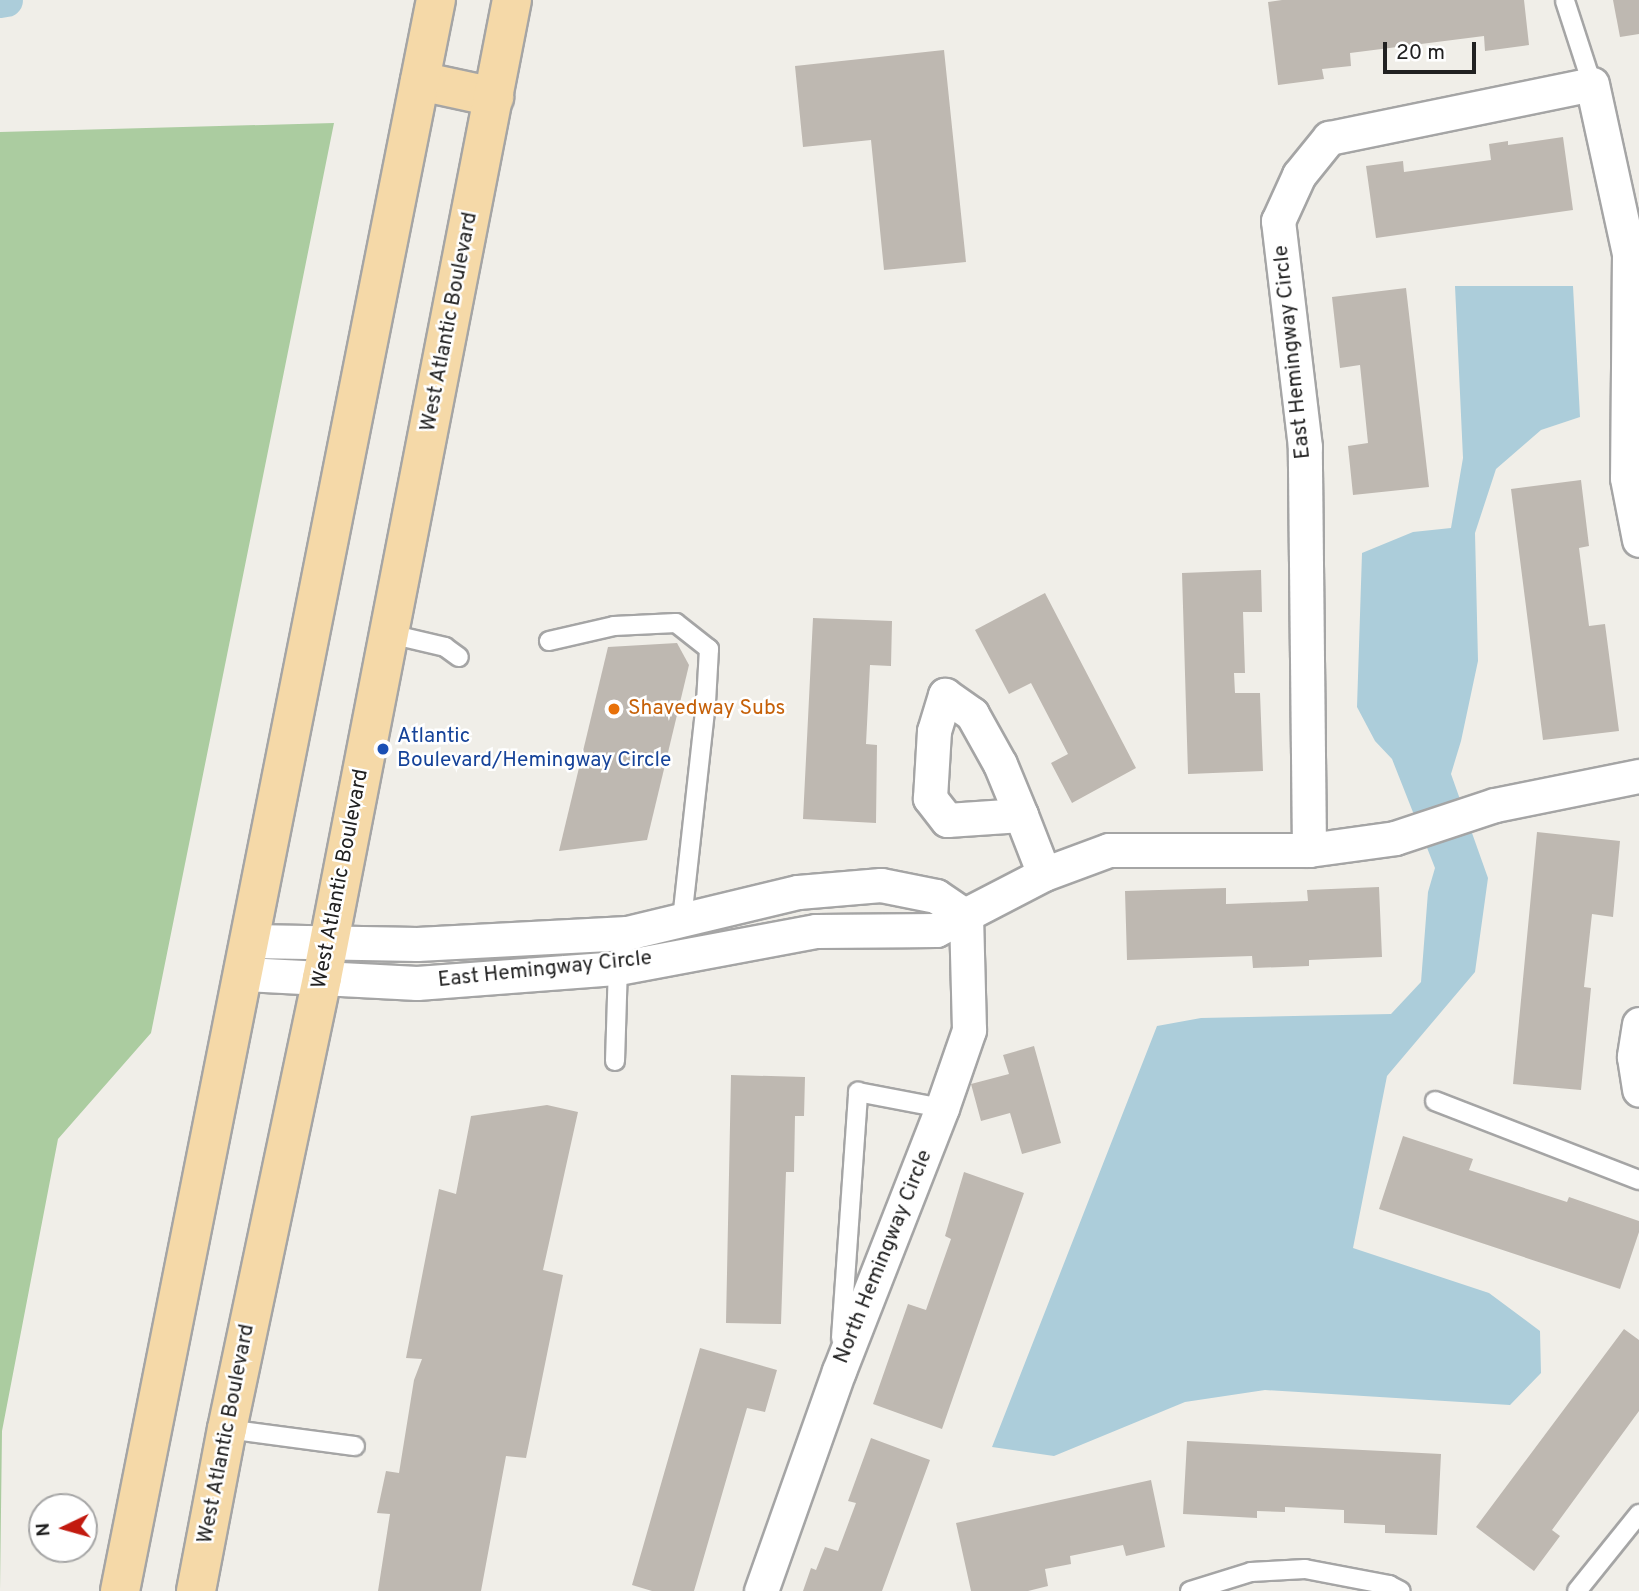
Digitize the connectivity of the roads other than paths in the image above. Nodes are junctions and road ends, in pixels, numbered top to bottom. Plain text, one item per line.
1 (436, 0) edge
2 (512, 0) edge
3 (1565, 1) edge
4 (420, 81) junction
5 (1592, 84) junction
6 (494, 97) junction
7 (1639, 540) edge
8 (390, 634) junction
9 (549, 641) dead end
10 (459, 657) dead end
11 (1639, 776) edge
12 (1021, 815) dead end
13 (1308, 850) junction
14 (1044, 874) junction
15 (966, 916) junction
16 (681, 919) junction
17 (627, 933) junction
18 (248, 957) junction
19 (325, 960) junction
20 (618, 968) junction
21 (1639, 1024) edge
22 (615, 1061) dead end
23 (1639, 1090) edge
24 (1435, 1101) dead end
25 (942, 1108) junction
26 (1639, 1180) edge
27 (839, 1371) junction
28 (227, 1429) junction
29 (355, 1446) dead end
30 (1639, 1514) edge
31 (120, 1591) edge
32 (196, 1591) edge
33 (761, 1591) edge
34 (1190, 1591) edge
35 (1401, 1591) edge
36 (1577, 1591) edge

1 - 4 main road
2 - 6 main road, West Atlantic Boulevard
3 - 5 lane
4 - 6 main road
4 - 18 main road
5 - 7 street
5 - 13 street, East Hemingway Circle
6 - 8 main road, West Atlantic Boulevard
8 - 10 lane
8 - 19 main road, West Atlantic Boulevard
9 - 16 lane
11 - 13 street, East Hemingway Circle
12 - 14 street
13 - 14 street, East Hemingway Circle
14 - 15 street, East Hemingway Circle
15 - 16 street, East Hemingway Circle
15 - 20 street, East Hemingway Circle
15 - 25 street, North Hemingway Circle
16 - 17 street, East Hemingway Circle
17 - 19 street, East Hemingway Circle
17 - 20 lane
18 - 19 street, East Hemingway Circle
18 - 31 main road
19 - 20 street, East Hemingway Circle
19 - 28 main road, West Atlantic Boulevard
20 - 22 lane
21 - 23 street
24 - 26 lane
25 - 27 street, North Hemingway Circle
25 - 27 lane
27 - 33 street, North Hemingway Circle
28 - 29 lane
28 - 32 main road, West Atlantic Boulevard
30 - 36 lane
34 - 35 lane

